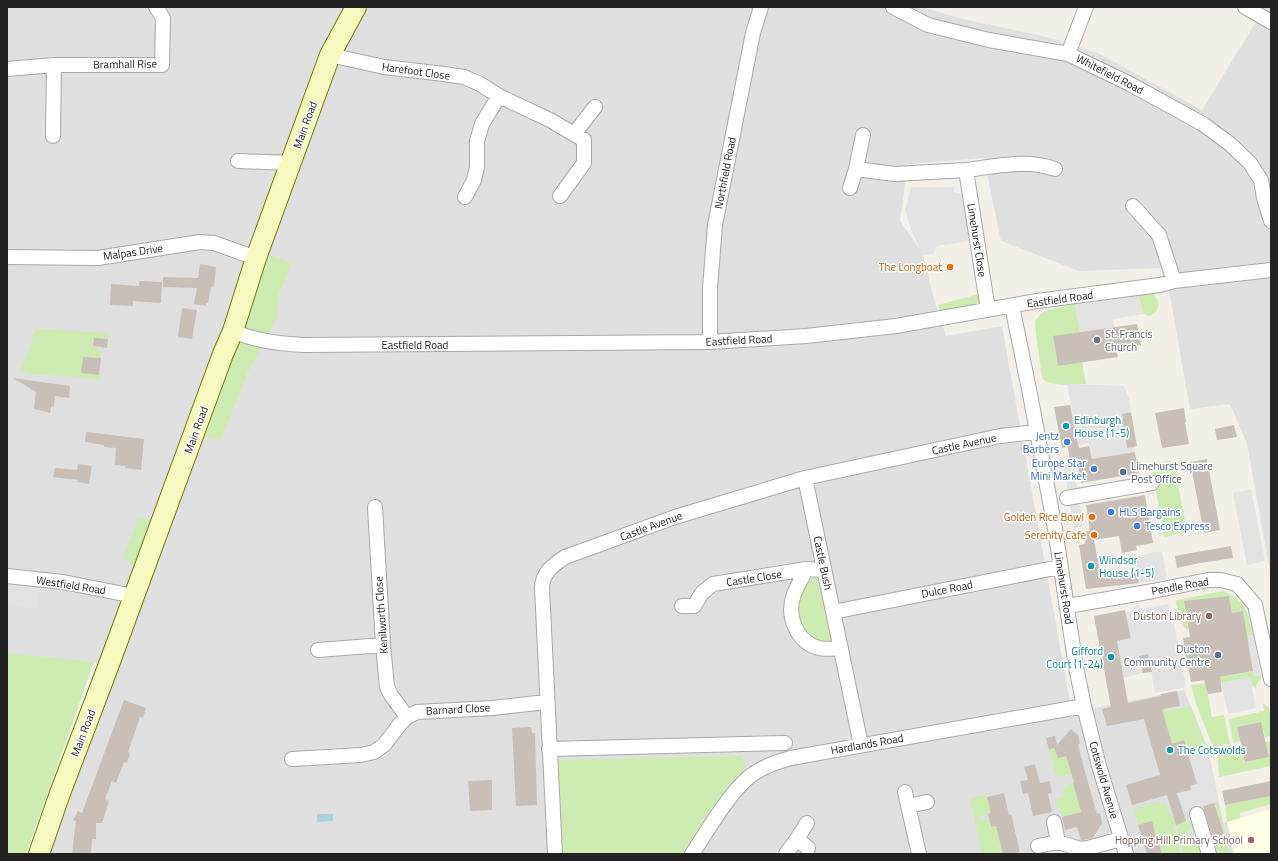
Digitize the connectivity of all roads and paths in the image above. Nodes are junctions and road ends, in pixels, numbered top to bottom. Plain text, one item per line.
1 (156, 7) edge
2 (356, 7) edge
3 (761, 7) edge
4 (893, 7) edge
5 (1086, 7) edge
6 (1252, 9) edge
7 (1271, 22) edge
8 (1068, 54) junction
9 (330, 55) junction
10 (54, 65) junction
11 (7, 69) edge
12 (499, 96) junction
13 (596, 107) dead end
14 (574, 134) junction
15 (863, 135) dead end
16 (53, 136) dead end
17 (238, 161) dead end
18 (291, 163) junction
19 (856, 169) junction
20 (1055, 169) dead end
21 (966, 170) junction
22 (1266, 178) edge
23 (850, 188) dead end
24 (560, 196) dead end
25 (465, 197) dead end
26 (1133, 206) dead end
27 (1271, 220) edge
28 (7, 257) edge
29 (256, 258) junction
30 (1271, 270) edge
31 (1174, 281) junction
32 (1012, 306) junction
33 (988, 310) junction
34 (233, 331) junction
35 (710, 342) junction
36 (1037, 432) junction
37 (805, 478) junction
38 (1152, 483) dead end
39 (1067, 498) dead end
40 (375, 507) dead end
41 (1060, 567) junction
42 (806, 569) junction
43 (824, 570) junction
44 (7, 576) edge
45 (134, 596) junction
46 (1068, 606) junction
47 (692, 609) dead end
48 (833, 612) junction
49 (383, 645) junction
50 (841, 648) junction
51 (318, 650) dead end
52 (1271, 679) edge
53 (546, 702) junction
54 (1084, 706) junction
55 (407, 717) junction
56 (785, 743) dead end
57 (861, 745) junction
58 (549, 749) junction
59 (292, 759) dead end
60 (905, 792) dead end
61 (927, 802) dead end
62 (908, 806) junction
63 (1197, 814) dead end
64 (1054, 822) dead end
65 (807, 823) dead end
66 (1121, 839) junction
67 (1058, 842) junction
68 (1038, 846) dead end
69 (39, 854) edge
70 (555, 854) edge
71 (692, 854) edge
72 (786, 854) edge
73 (919, 854) edge
74 (1126, 854) edge
75 (1209, 854) edge

1 - 10 street, Bramhall Rise
2 - 9 street, Main Road
3 - 35 street, Northfield Road
4 - 8 street, Whitefield Road
5 - 8 street
6 - 7 street
8 - 22 street, Whitefield Road
9 - 12 street, Harefoot Close
9 - 18 street, Main Road
10 - 11 street, Bramhall Rise
10 - 16 street
12 - 14 street, Harefoot Close
12 - 25 street
13 - 14 street
14 - 24 street, Harefoot Close
15 - 19 street
17 - 18 street
18 - 29 street, Main Road
19 - 21 street
19 - 23 street
20 - 21 street
21 - 33 street, Limehurst Close
22 - 27 street, Whitefield Road
26 - 31 street
28 - 29 street, Malpas Drive
29 - 34 street, Main Road
30 - 31 street, Eastfield Road
31 - 32 street, Eastfield Road
32 - 33 street, Eastfield Road
32 - 36 street, Limehurst Road
33 - 35 street, Eastfield Road
34 - 35 street, Eastfield Road
34 - 45 street, Main Road
36 - 37 street, Castle Avenue
36 - 41 street, Limehurst Road
37 - 43 street, Castle Bush
37 - 53 street, Castle Avenue
38 - 39 street
40 - 49 street, Kenilworth Close
41 - 46 street, Limehurst Road
41 - 48 street, Dulce Road
42 - 43 street, Castle Close
42 - 47 street, Castle Close
42 - 50 street, Castle Bush
43 - 48 street, Castle Bush
44 - 45 street, Westfield Road
45 - 69 street, Main Road
46 - 52 street, Pendle Road
46 - 54 street, Limehurst Road
48 - 50 street, Castle Bush
49 - 51 street
49 - 55 street, Kenilworth Close
50 - 57 street, Castle Bush
53 - 55 street, Barnard Close
53 - 58 street, Castle Avenue
54 - 57 street, Hardlands Road
54 - 66 street, Cotswold Avenue
55 - 59 street
56 - 58 street
57 - 71 street, Hardlands Road
58 - 70 street, Castle Avenue
60 - 62 street
61 - 62 street
62 - 73 street
63 - 75 street
64 - 67 street
65 - 72 street
66 - 67 street
66 - 74 street, Cotswold Avenue
67 - 68 street

